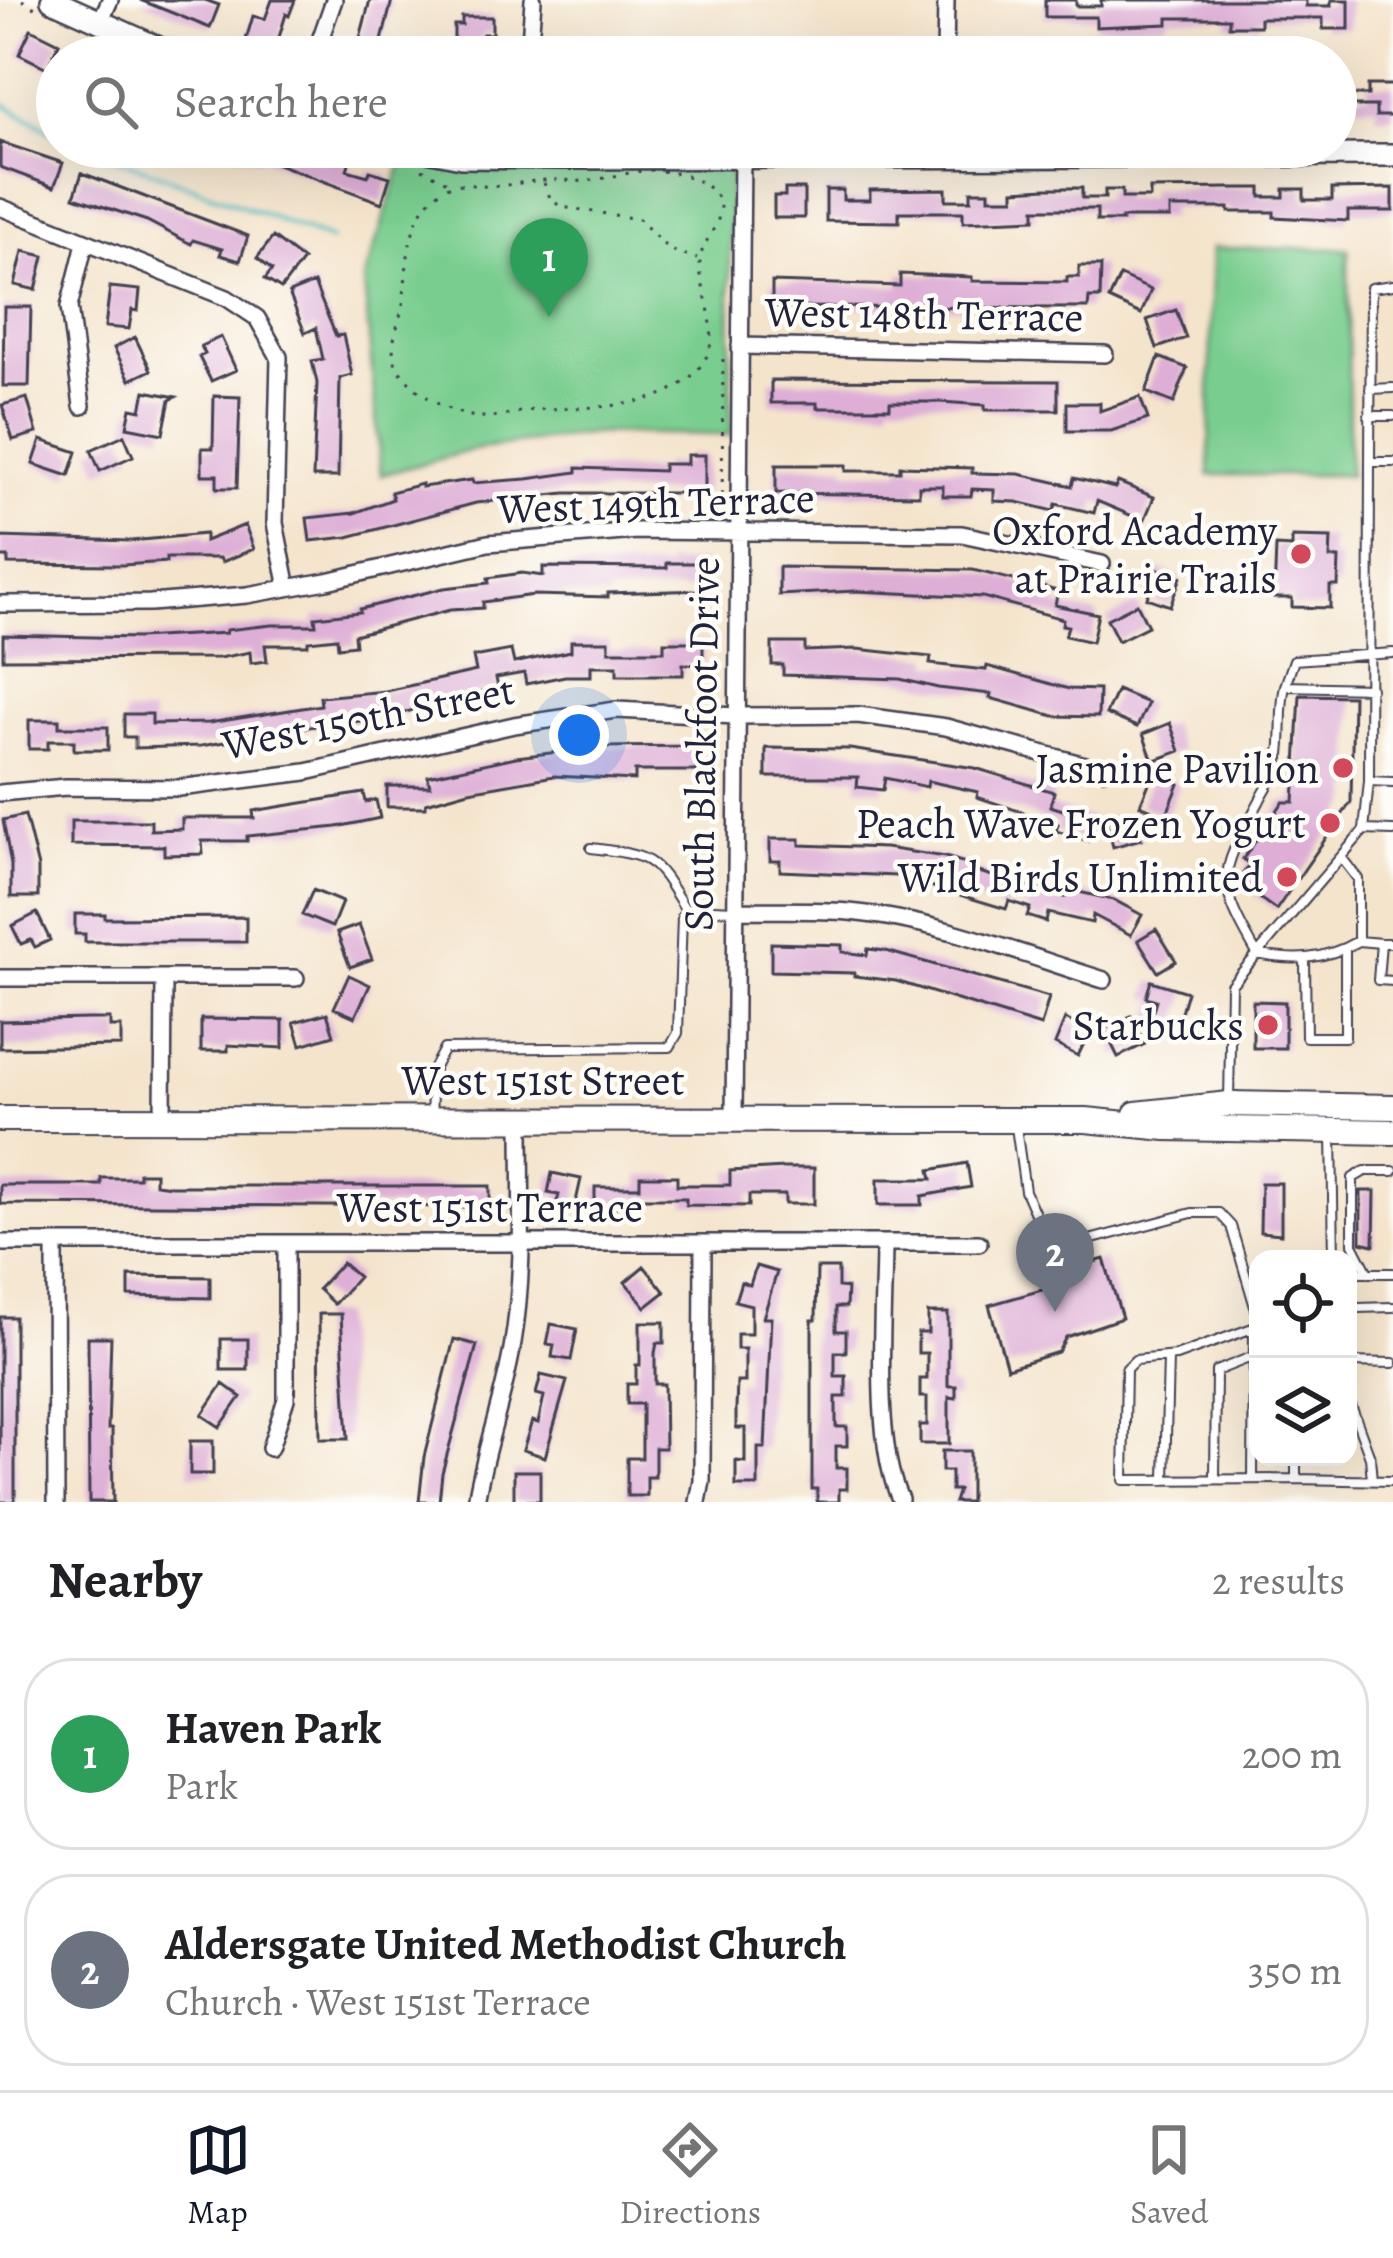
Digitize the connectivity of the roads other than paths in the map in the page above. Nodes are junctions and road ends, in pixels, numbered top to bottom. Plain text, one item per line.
1 (52, 0) edge
2 (110, 0) edge
3 (334, 0) edge
4 (533, 0) edge
5 (946, 0) edge
6 (99, 24) junction
7 (128, 36) edge
8 (321, 36) edge
9 (531, 36) edge
10 (945, 36) edge
11 (1357, 155) edge
12 (1393, 155) edge
13 (741, 168) edge
14 (0, 208) edge
15 (85, 243) junction
16 (1393, 285) edge
17 (735, 351) junction
18 (1105, 354) dead end
19 (1393, 388) edge
20 (1370, 389) junction
21 (82, 406) dead end
22 (1370, 416) junction
23 (1393, 416) edge
24 (1370, 462) junction
25 (1393, 462) edge
26 (731, 532) junction
27 (1102, 564) dead end
28 (288, 588) junction
29 (0, 604) edge
30 (1371, 653) junction
31 (1393, 653) edge
32 (1285, 686) junction
33 (1370, 688) junction
34 (737, 716) junction
35 (1103, 770) dead end
36 (1369, 782) junction
37 (1393, 782) edge
38 (0, 793) edge
39 (1364, 830) junction
40 (1393, 831) edge
41 (591, 848) dead end
42 (1341, 857) junction
43 (735, 910) junction
44 (687, 912) junction
45 (1358, 941) junction
46 (1382, 943) junction
47 (1393, 943) edge
48 (1345, 948) junction
49 (1257, 954) junction
50 (1305, 960) junction
51 (0, 978) edge
52 (164, 978) junction
53 (296, 978) dead end
54 (1104, 980) dead end
55 (1393, 981) edge
56 (1229, 1104) junction
57 (1393, 1107) edge
58 (163, 1118) junction
59 (734, 1118) junction
60 (0, 1119) edge
61 (431, 1119) junction
62 (520, 1119) junction
63 (1016, 1120) junction
64 (1086, 1120) junction
65 (1145, 1125) junction
66 (1332, 1131) junction
67 (1393, 1132) edge
68 (1393, 1171) edge
69 (0, 1243) edge
70 (55, 1243) junction
71 (286, 1243) junction
72 (520, 1243) junction
73 (703, 1243) junction
74 (884, 1243) junction
75 (980, 1243) dead end
76 (1334, 1250) edge
77 (1357, 1273) edge
78 (1369, 1273) junction
79 (1393, 1274) edge
80 (1249, 1294) edge
81 (1393, 1307) edge
82 (1357, 1308) edge
83 (1249, 1327) edge
84 (1168, 1357) junction
85 (1249, 1358) edge
86 (1254, 1358) edge
87 (1357, 1362) edge
88 (1393, 1363) edge
89 (1357, 1422) edge
90 (270, 1448) dead end
91 (1295, 1466) edge
92 (1215, 1479) junction
93 (1253, 1479) junction
94 (1296, 1479) junction
95 (1166, 1480) junction
96 (1372, 1480) junction
97 (1393, 1481) edge
98 (900, 1498) dead end
99 (56, 1502) edge
100 (476, 1502) edge
101 (698, 1502) edge

1 - 6 street
2 - 6 street
3 - 8 street
4 - 9 street
5 - 10 street
6 - 7 street
11 - 12 street
13 - 17 street, South Blackfoot Drive
14 - 15 street
15 - 21 street
15 - 28 street
16 - 20 lane
17 - 18 street, West 148th Terrace
17 - 26 street, South Blackfoot Drive
19 - 20 lane
20 - 22 lane
22 - 23 lane
22 - 24 lane
24 - 25 lane
24 - 30 lane
26 - 27 street, West 149th Terrace
26 - 28 street, West 149th Terrace
26 - 34 street, South Blackfoot Drive
28 - 29 street, West 149th Terrace
30 - 31 lane
30 - 32 lane
30 - 33 lane
32 - 33 lane
32 - 49 lane
33 - 36 lane
34 - 35 street, West 150th Street
34 - 38 street, West 150th Street
34 - 43 street, South Blackfoot Drive
36 - 37 lane
36 - 39 lane
39 - 40 lane
39 - 42 lane
41 - 44 lane
42 - 45 lane
42 - 49 lane
43 - 44 lane
43 - 54 street
43 - 59 street, South Blackfoot Drive
44 - 61 lane
45 - 46 lane
45 - 48 lane
46 - 47 lane
46 - 55 lane
48 - 50 lane
48 - 50 lane
49 - 50 lane
49 - 56 lane
51 - 52 street
52 - 53 street
52 - 58 street
56 - 57 main road, West 151st Street
56 - 64 main road, West 151st Street
56 - 65 main road
58 - 60 main road, West 151st Street
58 - 61 main road, West 151st Street
59 - 62 main road, West 151st Street
59 - 63 main road, West 151st Street
61 - 62 main road, West 151st Street
62 - 72 street
63 - 64 main road, West 151st Street
63 - 80 lane
64 - 65 main road, West 151st Street
65 - 66 main road, West 151st Street
66 - 67 main road, West 151st Street
66 - 76 lane
68 - 78 lane
69 - 70 street, West 151st Terrace
70 - 71 street, West 151st Terrace
70 - 99 street
71 - 72 street, West 151st Terrace
71 - 90 street
72 - 73 street, West 151st Terrace
72 - 100 street
73 - 74 street, West 151st Terrace
73 - 101 street
74 - 75 street, West 151st Terrace
74 - 98 street
77 - 78 lane
78 - 79 lane
81 - 82 lane
83 - 84 lane
84 - 95 lane
84 - 95 lane
85 - 92 lane
86 - 93 lane
87 - 88 lane
89 - 96 lane
91 - 94 lane
92 - 93 lane
92 - 95 lane
93 - 94 lane
94 - 96 lane
96 - 97 lane

